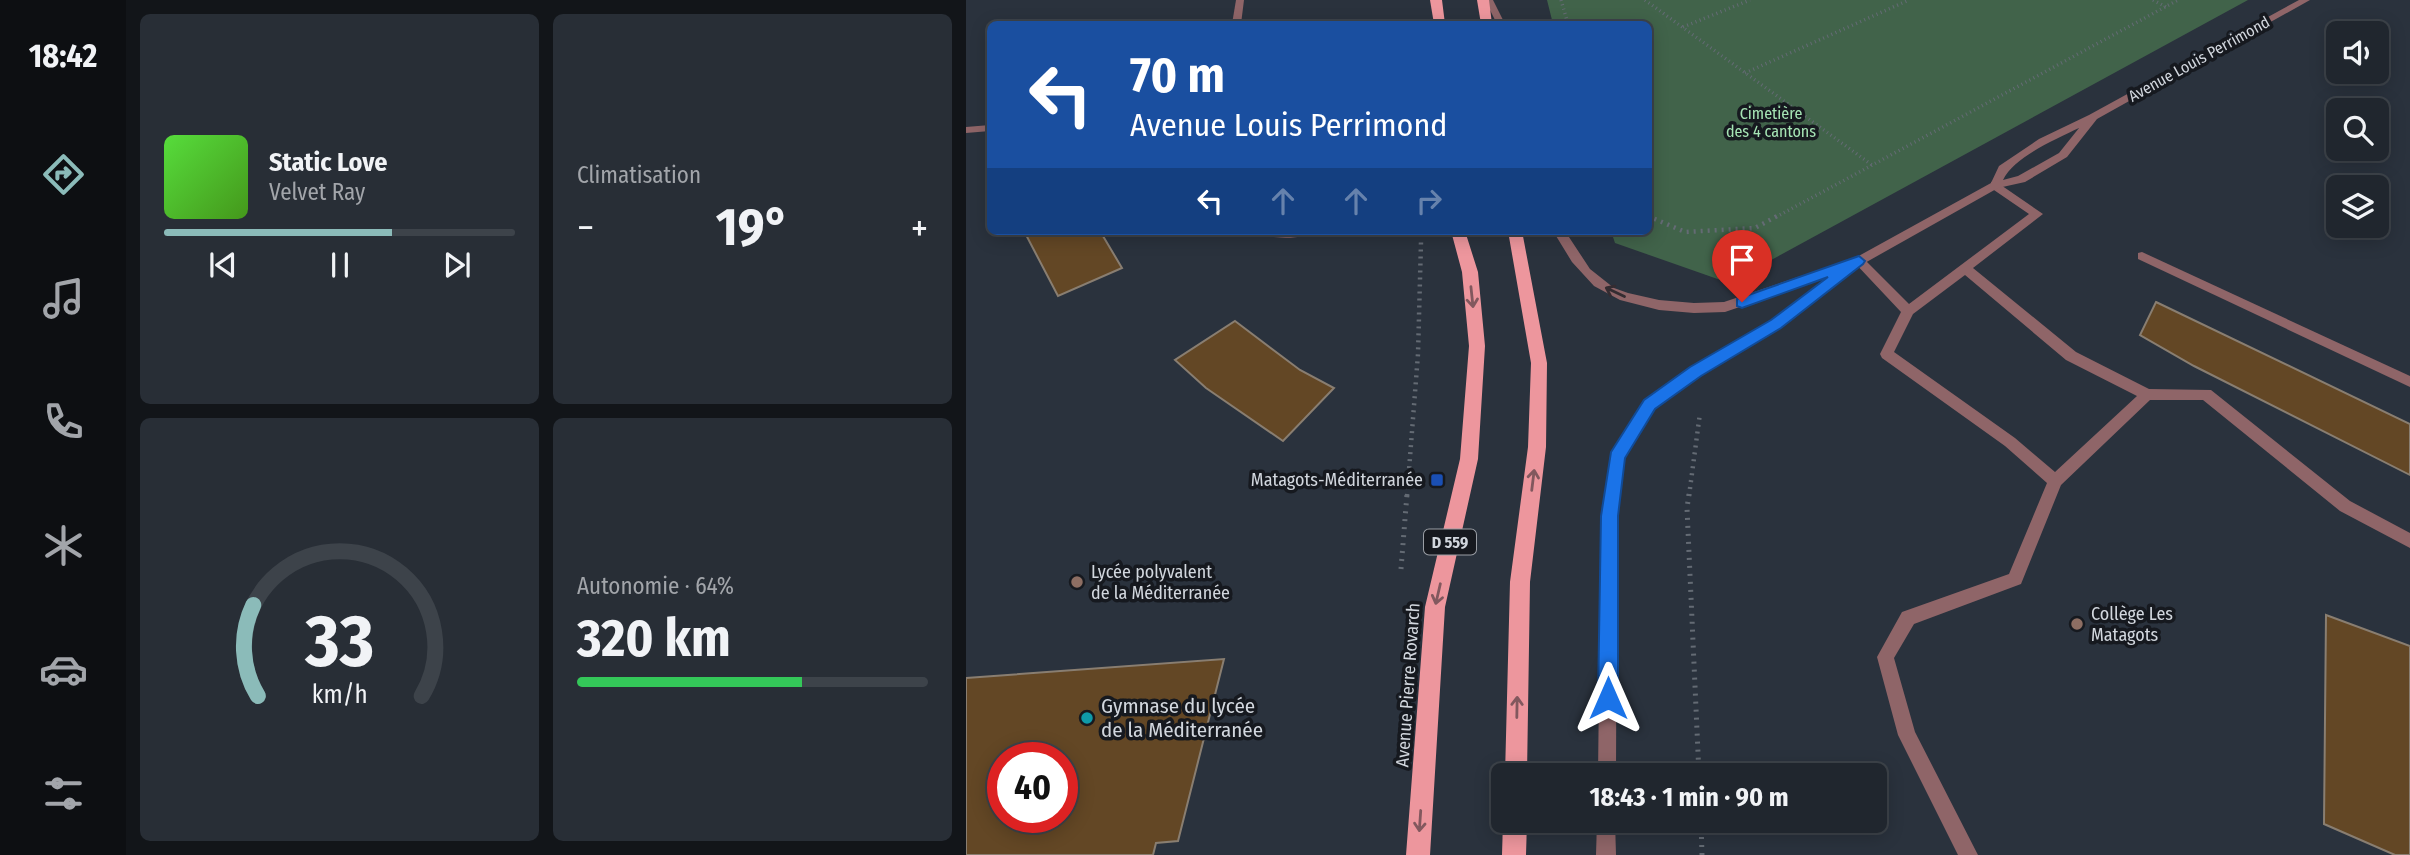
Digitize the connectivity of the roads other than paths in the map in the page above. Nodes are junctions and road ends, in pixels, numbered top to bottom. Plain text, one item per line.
1 (1240, 0) edge
2 (1436, 0) edge
3 (1483, 0) edge
4 (1489, 0) edge
5 (2306, 0) edge
6 (1237, 21) edge
7 (1440, 21) edge
8 (1486, 21) edge
9 (1500, 21) edge
10 (2093, 117) junction
11 (987, 128) edge
12 (966, 130) edge
13 (1995, 185) junction
14 (1459, 235) edge
15 (1516, 235) edge
16 (1561, 235) edge
17 (2142, 256) dead end
18 (1859, 261) junction
19 (1965, 268) junction
20 (1908, 311) junction
21 (2410, 382) edge
22 (2147, 395) junction
23 (2055, 481) junction
24 (2410, 541) edge
25 (1516, 763) edge
26 (1607, 763) edge
27 (1515, 833) edge
28 (1606, 833) edge
29 (1418, 855) edge
30 (1514, 855) edge
31 (1606, 855) edge
32 (1968, 855) edge

1 - 6 street
2 - 7 main road
3 - 8 main road
4 - 9 street
5 - 10 street, Avenue Louis Perrimond
10 - 13 street, Avenue Louis Perrimond
10 - 13 street
11 - 12 street
13 - 18 street
13 - 19 street
14 -> 29 main road, Avenue Pierre Rovarch / D 559
25 -> 15 main road
18 -> 16 street
17 - 21 street
18 - 20 street
18 - 26 street
19 - 20 street
19 - 22 street
20 - 23 street
22 - 23 street
22 - 24 street
23 - 32 street
27 - 30 main road
28 - 31 street

